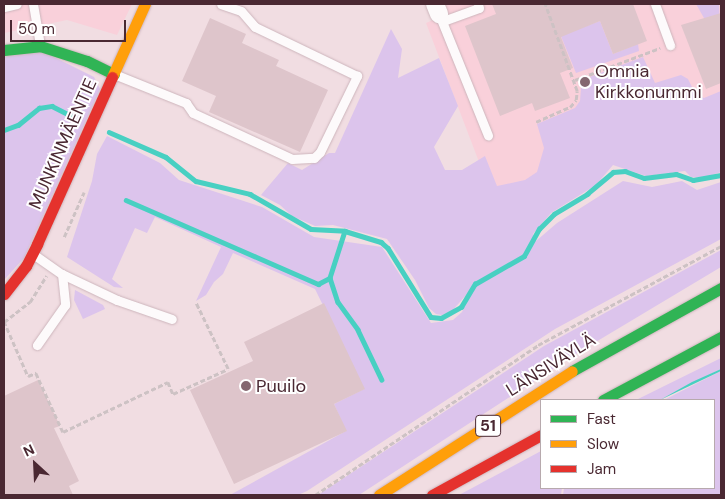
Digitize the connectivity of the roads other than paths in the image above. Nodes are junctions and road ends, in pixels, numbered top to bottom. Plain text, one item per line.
1 (17, 4) edge
2 (33, 4) edge
3 (144, 4) edge
4 (221, 4) edge
5 (478, 4) edge
6 (655, 4) edge
7 (4, 7) edge
8 (439, 13) edge
9 (670, 45) road end
10 (40, 46) junction
11 (4, 50) edge
12 (114, 74) junction
13 (488, 134) dead end
14 (33, 254) junction
15 (62, 274) junction
16 (721, 288) edge
17 (4, 294) edge
18 (172, 319) dead end
19 (721, 337) edge
20 (38, 344) dead end
21 (605, 399) edge
22 (540, 436) edge
23 (379, 495) edge
24 (432, 495) edge

1 - 7 lane
2 - 10 lane
3 - 12 main road, MUNKINMÄENTIE
4 - 12 lane
5 - 8 lane
6 - 9 lane
8 - 13 lane
10 - 11 main road
10 - 12 main road
12 - 14 main road, MUNKINMÄENTIE
14 - 15 lane
14 - 17 main road, MUNKINMÄENTIE
15 - 18 lane
15 - 20 lane
16 - 23 main road, LÄNSIVÄYLÄ / 51
19 - 21 main road
22 - 24 main road, 51

